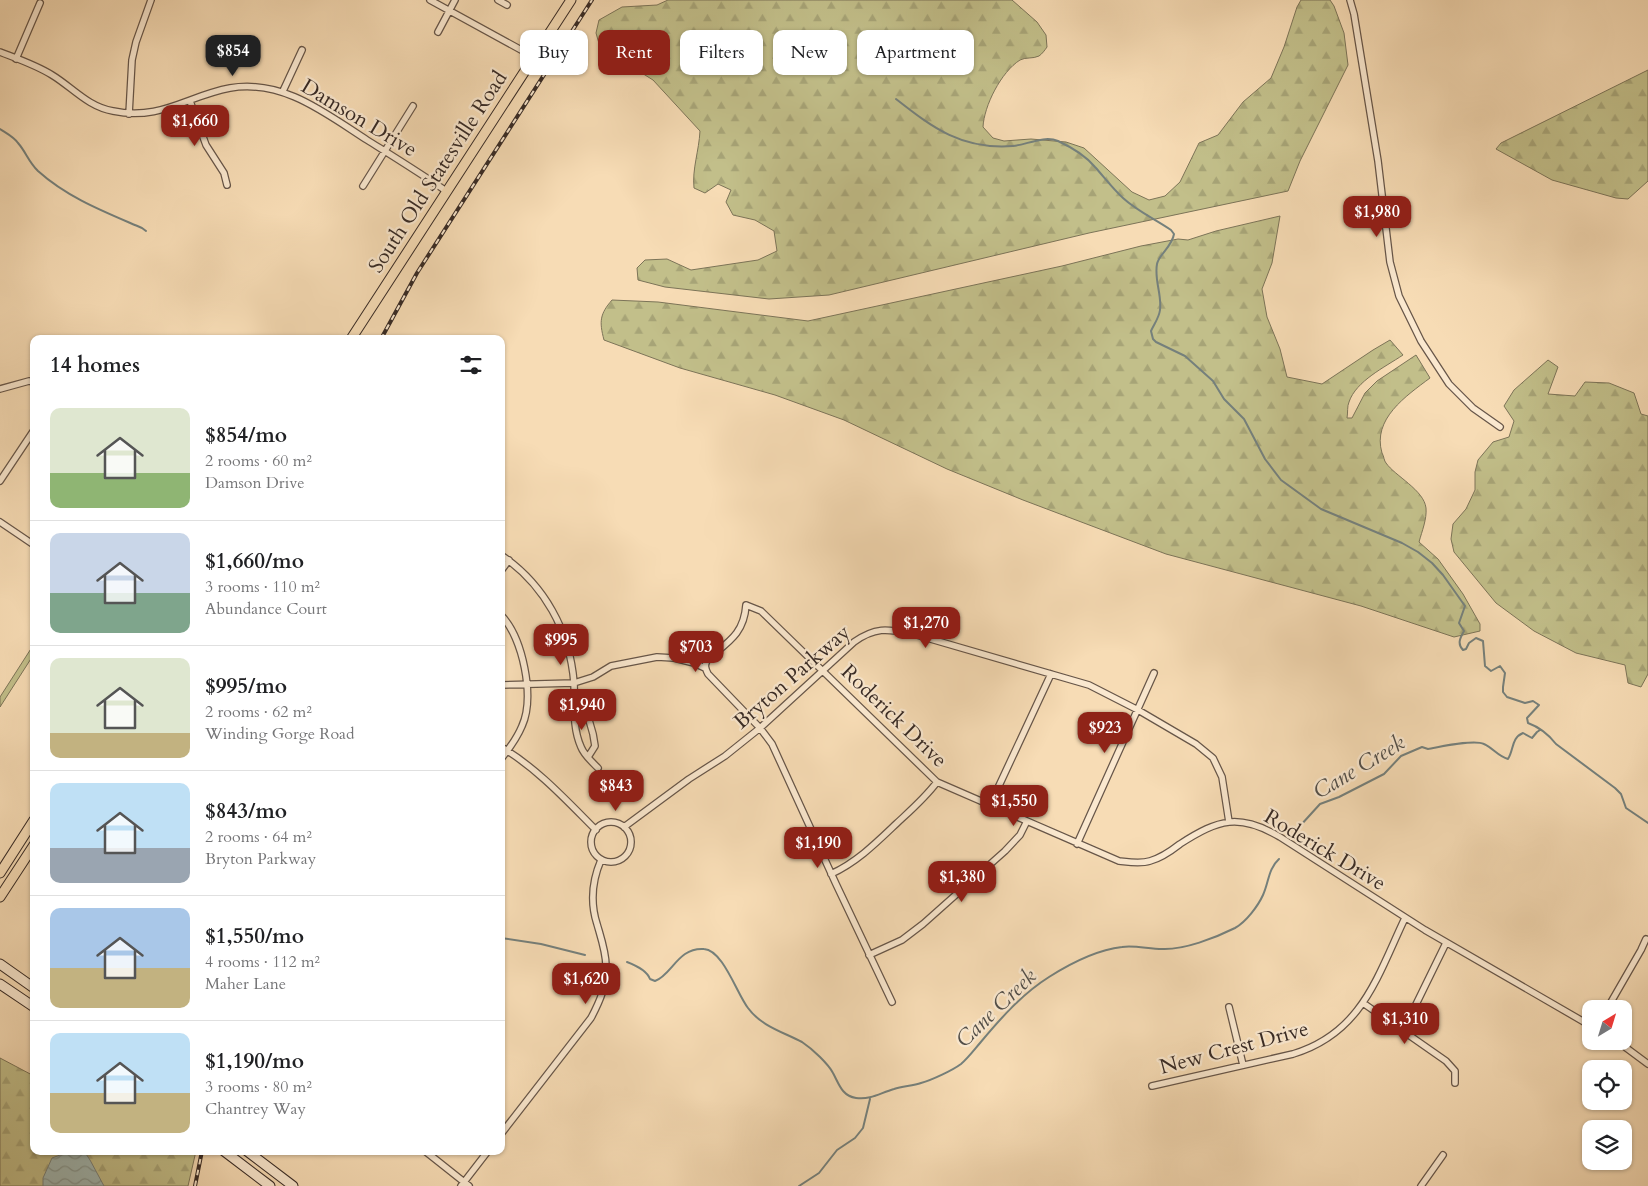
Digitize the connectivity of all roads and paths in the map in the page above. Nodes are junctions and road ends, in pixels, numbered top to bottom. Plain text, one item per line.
1 (151, 0) edge
2 (430, 0) edge
3 (455, 0) edge
4 (498, 0) edge
5 (571, 0) edge
6 (1350, 0) edge
7 (40, 3) dead end
8 (507, 5) dead end
9 (450, 10) junction
10 (552, 30) edge
11 (438, 32) dead end
12 (520, 49) edge
13 (302, 50) dead end
14 (0, 52) edge
15 (16, 58) junction
16 (522, 75) edge
17 (282, 91) junction
18 (190, 100) junction
19 (414, 106) dead end
20 (129, 114) junction
21 (385, 151) junction
22 (227, 185) dead end
23 (363, 186) dead end
24 (446, 191) junction
25 (354, 335) edge
26 (30, 381) edge
27 (0, 389) edge
28 (1500, 427) dead end
29 (30, 436) edge
30 (0, 481) edge
31 (0, 522) edge
32 (30, 542) edge
33 (505, 558) edge
34 (509, 560) junction
35 (505, 566) edge
36 (505, 619) edge
37 (705, 668) junction
38 (824, 670) junction
39 (1154, 673) dead end
40 (1050, 674) junction
41 (574, 683) junction
42 (505, 685) edge
43 (526, 685) junction
44 (574, 705) junction
45 (1136, 709) junction
46 (760, 728) junction
47 (507, 751) junction
48 (505, 754) edge
49 (588, 757) junction
50 (598, 768) dead end
51 (938, 782) junction
52 (990, 805) junction
53 (1027, 821) junction
54 (1228, 822) junction
55 (30, 826) edge
56 (624, 828) junction
57 (596, 830) junction
58 (1078, 844) junction
59 (30, 851) edge
60 (601, 860) junction
61 (0, 873) edge
62 (831, 874) junction
63 (0, 897) edge
64 (1405, 918) junction
65 (1646, 939) dead end
66 (1446, 943) junction
67 (869, 955) junction
68 (0, 964) edge
69 (0, 984) edge
70 (30, 985) edge
71 (1612, 1000) edge
72 (892, 1002) dead end
73 (30, 1004) edge
74 (1363, 1004) junction
75 (1229, 1007) dead end
76 (1582, 1021) edge
77 (1403, 1031) junction
78 (1629, 1050) edge
79 (1648, 1064) edge
80 (1243, 1065) junction
81 (1455, 1084) dead end
82 (1152, 1086) dead end
83 (505, 1129) edge
84 (229, 1155) edge
85 (252, 1155) edge
86 (430, 1155) edge
87 (485, 1155) edge
88 (1443, 1155) dead end
89 (465, 1185) edge
90 (270, 1186) edge
91 (293, 1186) edge
92 (1421, 1186) edge

1 - 20 street
2 - 9 street
3 - 9 street
4 - 8 street
5 - 10 main road, South Old Statesville Road
6 - 28 street
7 - 15 street
9 - 11 street
9 - 12 street
13 - 17 street
14 - 15 street, Damson Drive
15 - 20 street, Damson Drive
16 - 24 main road, South Old Statesville Road
17 - 18 street, Damson Drive
17 - 21 street, Damson Drive
18 - 20 street, Damson Drive
18 - 22 street
19 - 21 street
21 - 23 street
21 - 24 street, Damson Drive
24 - 25 main road, South Old Statesville Road
26 - 27 street
29 - 30 street
31 - 32 street
33 - 34 street
34 - 35 street
34 - 41 street
36 - 43 street
37 - 38 street, Roderick Drive
37 - 41 street
37 - 46 street
38 - 40 street, Bryton Parkway
38 - 46 street, Bryton Parkway
38 - 51 street, Roderick Drive
39 - 45 street
40 - 45 street, Bryton Parkway
40 - 52 street
41 - 43 street
41 - 44 street
42 - 43 street
43 - 47 street
44 - 49 street
44 - 49 street
45 - 54 street, Bryton Parkway
45 - 58 street
46 - 56 street, Bryton Parkway
46 - 62 street
47 - 48 street
47 - 57 street
49 - 50 street
51 - 52 street, Roderick Drive
51 - 62 street
52 - 53 street, Roderick Drive
53 - 58 street, Roderick Drive
53 - 67 street
54 - 58 street, Roderick Drive
54 - 64 street, Roderick Drive
55 - 61 main road
56 - 57 street
56 - 60 street
57 - 60 street
59 - 63 main road
60 - 83 street
62 - 67 street
64 - 66 street, Roderick Drive
64 - 74 street, New Crest Drive
65 - 71 street
66 - 76 street, Roderick Drive
66 - 77 street
67 - 72 street
68 - 70 street
69 - 73 street
74 - 77 street
74 - 80 street, New Crest Drive
75 - 80 street
77 - 81 street
78 - 79 street
80 - 82 street, New Crest Drive
84 - 90 street
85 - 91 street
86 - 89 street
87 - 89 street
88 - 92 street

